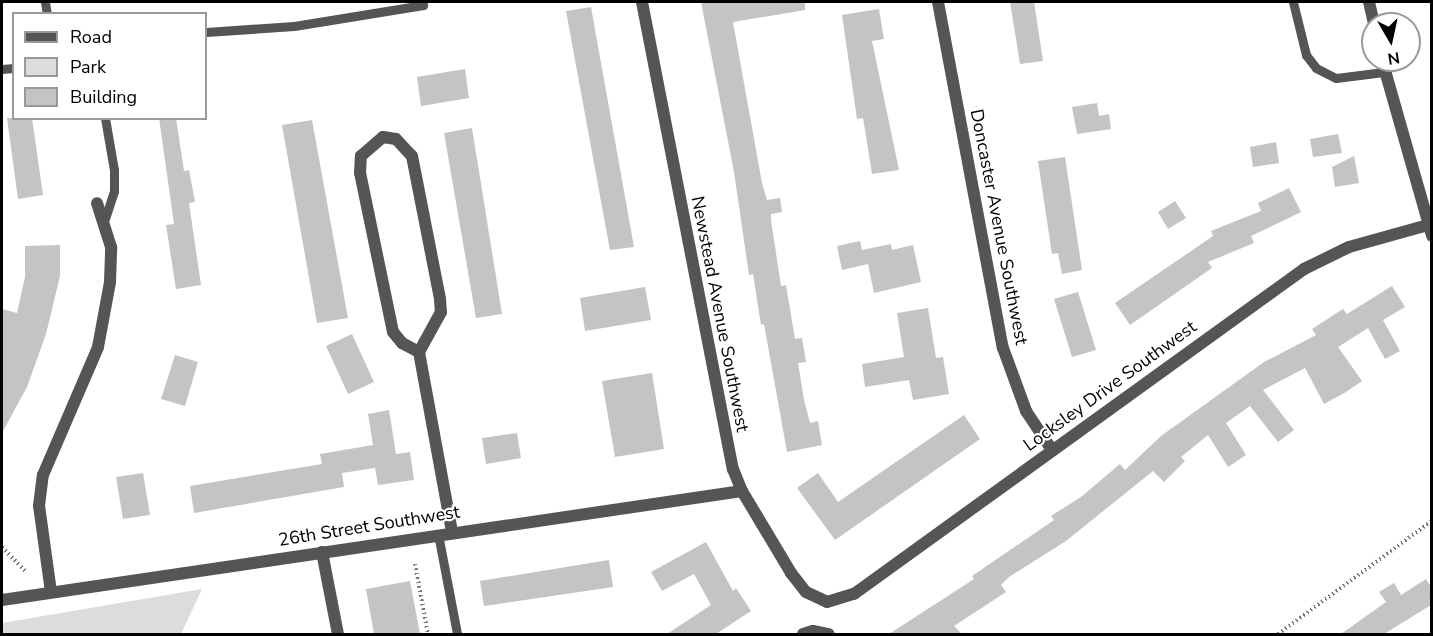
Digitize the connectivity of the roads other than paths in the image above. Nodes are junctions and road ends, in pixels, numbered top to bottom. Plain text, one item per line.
1 (642, 2) edge
2 (938, 2) edge
3 (1293, 2) edge
4 (423, 5) dead end
5 (207, 32) edge
6 (1361, 72) edge
7 (1385, 72) edge
8 (105, 120) edge
9 (97, 203) dead end
10 (105, 219) junction
11 (1430, 231) edge
12 (418, 352) junction
13 (1053, 450) junction
14 (742, 490) junction
15 (452, 532) junction
16 (438, 534) junction
17 (322, 552) junction
18 (51, 592) junction
19 (2, 600) edge
20 (827, 602) joint
21 (825, 633) edge
22 (338, 634) edge
23 (457, 634) edge
24 (803, 634) edge

1 - 14 street, Newstead Avenue Southwest
2 - 13 street, Doncaster Avenue Southwest
3 - 6 lane
4 - 5 lane
7 - 11 street
8 - 10 lane
9 - 10 street
10 - 18 street
11 - 13 street, Locksley Drive Southwest
12 - 12 street
12 - 15 street
13 - 20 street, Locksley Drive Southwest
14 - 15 street, 26th Street Southwest
14 - 20 street, Newstead Avenue Southwest
15 - 16 street, 26th Street Southwest
16 - 17 street, 26th Street Southwest
16 - 23 lane
17 - 18 street, 26th Street Southwest
17 - 22 street
18 - 19 street, 26th Street Southwest
21 - 24 street

